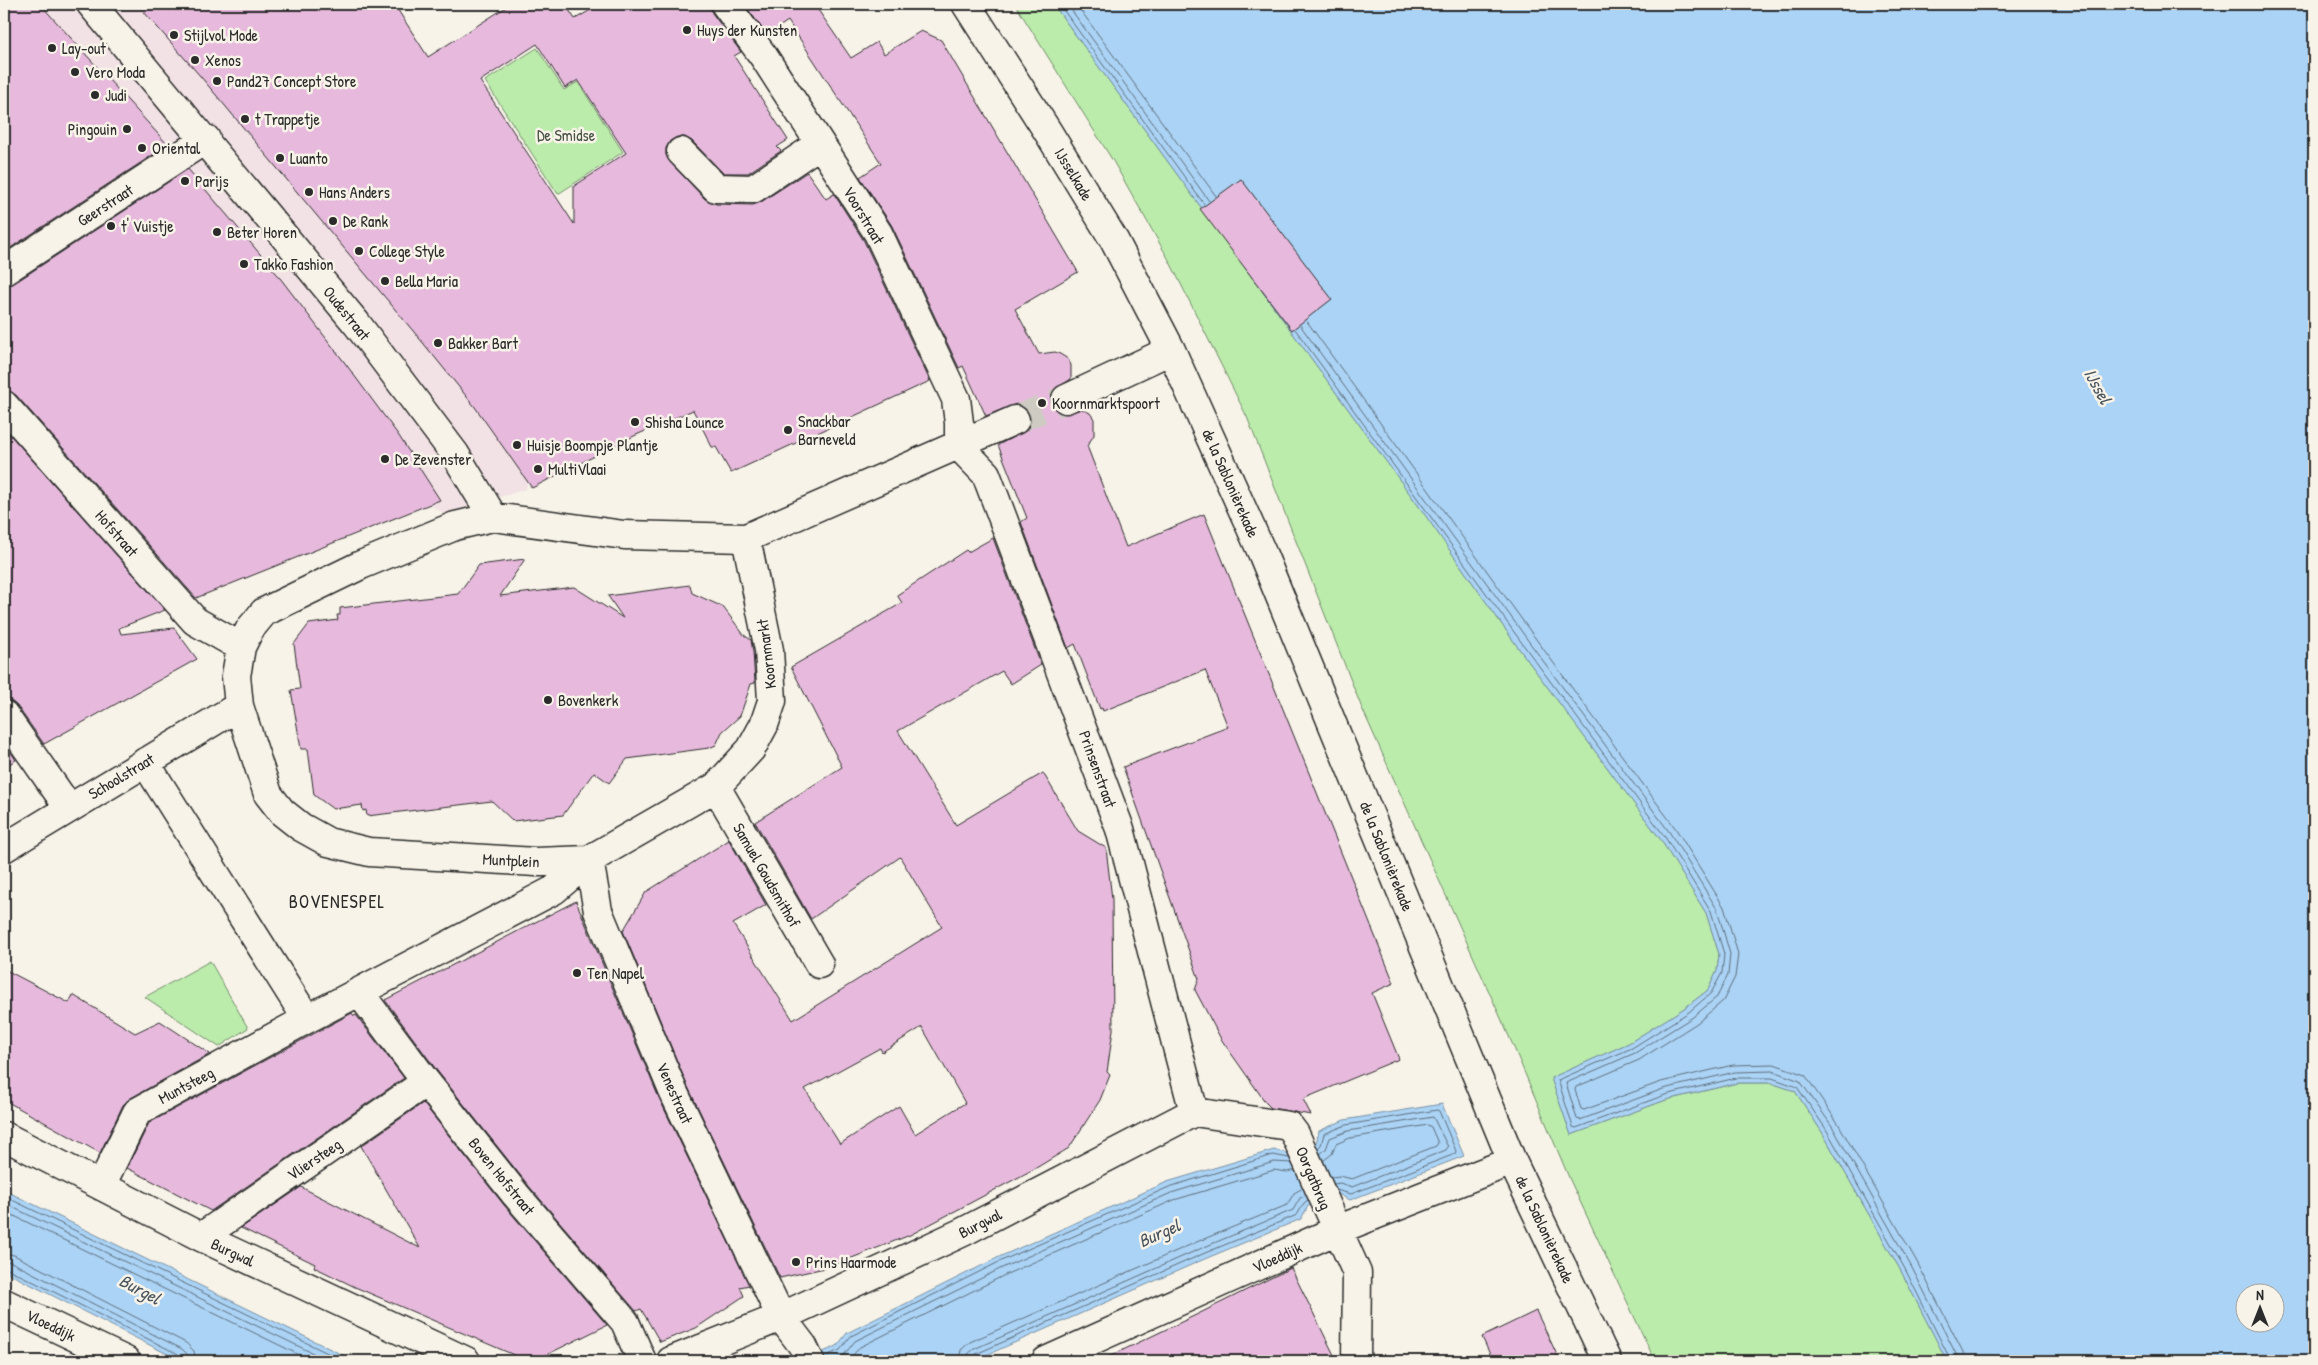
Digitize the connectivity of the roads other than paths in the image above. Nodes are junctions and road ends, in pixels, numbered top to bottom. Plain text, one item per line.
1 (92, 4) edge
2 (726, 4) edge
3 (966, 4) edge
4 (206, 139) junction
5 (820, 144) junction
6 (681, 152) dead end
7 (4, 271) edge
8 (1171, 350) junction
9 (1066, 400) tunnel mouth
10 (4, 405) edge
11 (1015, 420) tunnel mouth
12 (959, 446) junction
13 (493, 517) junction
14 (746, 538) junction
15 (241, 647) junction
16 (239, 706) junction
17 (4, 714) edge
18 (145, 762) junction
19 (716, 787) junction
20 (69, 808) junction
21 (4, 848) edge
22 (589, 860) junction
23 (819, 964) dead end
24 (359, 992) junction
25 (307, 1019) junction
26 (426, 1082) junction
27 (1194, 1112) junction
28 (4, 1136) edge
29 (1512, 1162) junction
30 (101, 1186) junction
31 (1337, 1230) junction
32 (201, 1237) junction
33 (4, 1303) edge
34 (781, 1317) junction
35 (807, 1354) edge
36 (126, 1361) edge
37 (466, 1361) edge
38 (642, 1361) edge
39 (671, 1361) edge
40 (1046, 1361) edge
41 (1356, 1361) edge
42 (1607, 1361) edge

1 - 4 street, Oudestraat
2 - 5 street, Voorstraat
3 - 8 street, IJsselkade
4 - 7 street, Geerstraat
4 - 13 street, Oudestraat
5 - 6 street
5 - 12 street, Voorstraat
8 - 9 street
8 - 29 street, de la Sablonièrekade
10 - 15 street, Hofstraat
11 - 12 street
12 - 14 street
12 - 27 street, Prinsenstraat
13 - 14 street
13 - 15 street, Muntplein
14 - 19 street, Koornmarkt
15 - 16 street, Muntplein
16 - 18 street, Schoolstraat
16 - 22 street, Muntplein
17 - 20 street
18 - 20 street, Schoolstraat
18 - 25 street
19 - 22 street, Koornmarkt
19 - 23 street, Samuel Goudsmithof
20 - 21 street, Schoolstraat
22 - 24 street, Muntplein
22 - 34 street, Venestraat
24 - 25 street, Muntplein
24 - 26 street, Boven Hofstraat
25 - 30 street, Muntsteeg
26 - 32 street, Vliersteeg
26 - 38 street, Boven Hofstraat
27 - 31 street, Oorgatbrug
27 - 34 street, Burgwal
28 - 30 street, Burgwal
29 - 31 street, Vloeddijk
29 - 42 street, de la Sablonièrekade
30 - 32 street, Burgwal
31 - 40 street, Vloeddijk
31 - 41 street, Oorgatbrug
32 - 37 street, Burgwal
33 - 36 street, Vloeddijk
34 - 35 street, Venestraat
34 - 39 street, Burgwal

